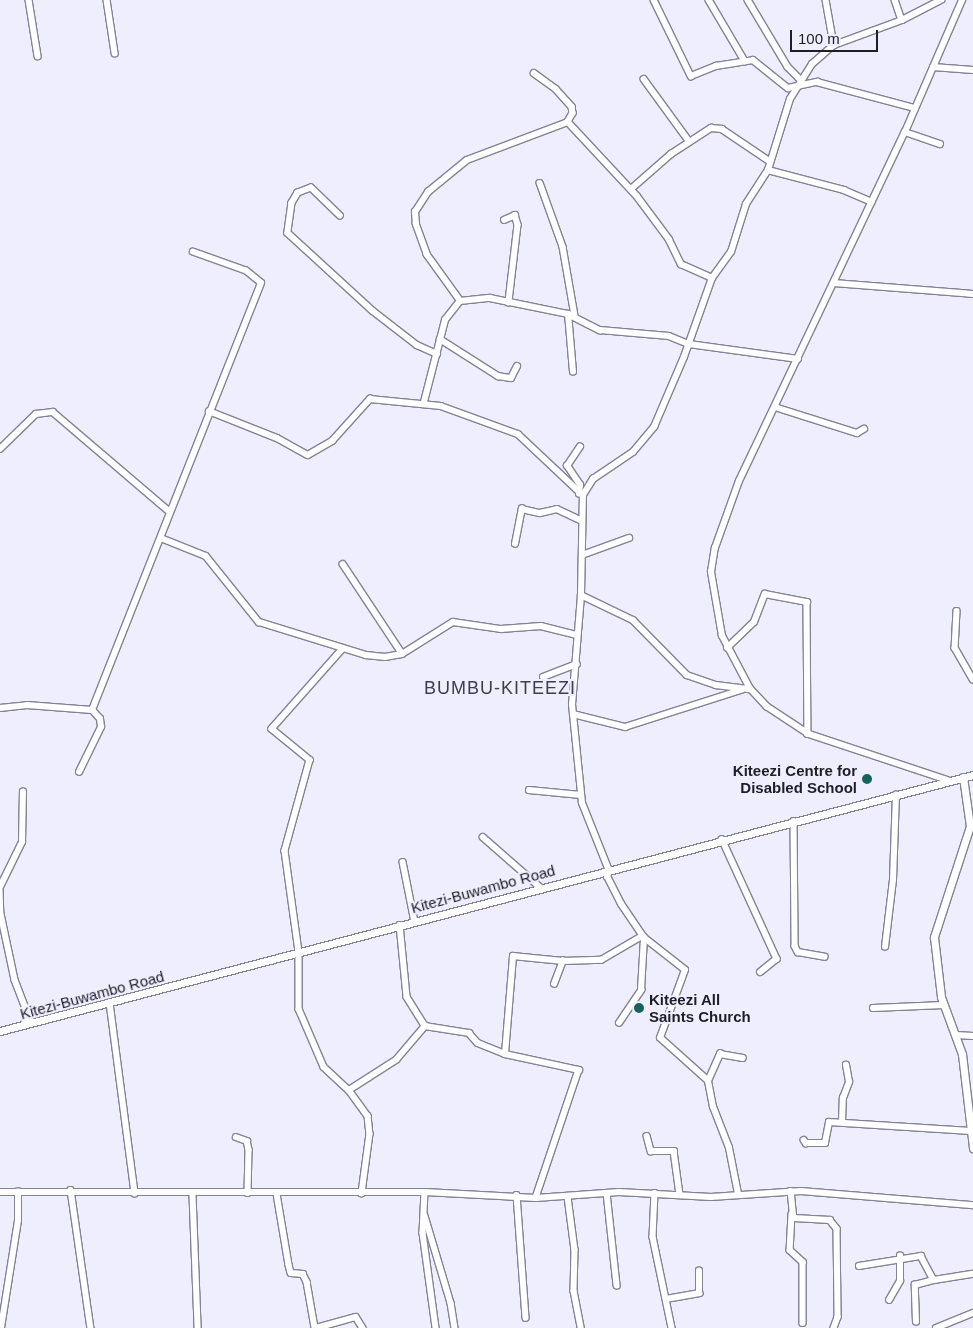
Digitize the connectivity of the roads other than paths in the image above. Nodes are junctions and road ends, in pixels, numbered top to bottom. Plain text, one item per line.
1 (29, 0) edge
2 (107, 0) edge
3 (654, 0) edge
4 (709, 0) edge
5 (748, 0) edge
6 (826, 0) edge
7 (896, 0) edge
8 (941, 0) edge
9 (962, 0) edge
10 (902, 20) junction
11 (834, 45) junction
12 (115, 53) dead end
13 (38, 56) dead end
14 (745, 61) junction
15 (933, 67) junction
16 (973, 70) edge
17 (534, 73) dead end
18 (644, 79) dead end
19 (801, 80) junction
20 (795, 89) junction
21 (915, 108) junction
22 (568, 122) junction
23 (905, 132) junction
24 (689, 141) junction
25 (940, 144) dead end
26 (768, 160) junction
27 (768, 170) junction
28 (540, 183) dead end
29 (631, 189) junction
30 (872, 202) junction
31 (340, 216) dead end
32 (504, 220) dead end
33 (192, 252) dead end
34 (712, 278) junction
35 (834, 282) junction
36 (973, 294) edge
37 (460, 301) junction
38 (509, 302) junction
39 (568, 314) junction
40 (575, 316) junction
41 (440, 339) junction
42 (689, 344) junction
43 (437, 354) junction
44 (798, 359) junction
45 (517, 366) dead end
46 (573, 372) dead end
47 (424, 402) junction
48 (775, 407) junction
49 (209, 411) junction
50 (864, 429) dead end
51 (580, 446) dead end
52 (0, 449) edge
53 (581, 495) junction
54 (169, 511) junction
55 (581, 520) junction
56 (161, 538) junction
57 (629, 538) dead end
58 (515, 544) dead end
59 (582, 555) junction
60 (343, 564) dead end
61 (581, 595) junction
62 (957, 611) dead end
63 (576, 635) junction
64 (727, 648) junction
65 (343, 649) junction
66 (402, 653) junction
67 (577, 664) junction
68 (543, 677) dead end
69 (973, 679) edge
70 (748, 689) junction
71 (0, 708) edge
72 (92, 710) junction
73 (573, 714) junction
74 (808, 734) junction
75 (79, 772) dead end
76 (973, 775) edge
77 (963, 777) junction
78 (949, 781) junction
79 (529, 790) dead end
80 (23, 792) dead end
81 (581, 795) junction
82 (896, 795) junction
83 (794, 821) junction
84 (972, 824) edge
85 (483, 836) dead end
86 (722, 839) junction
87 (403, 862) dead end
88 (608, 871) junction
89 (0, 888) edge
90 (541, 888) junction
91 (416, 922) junction
92 (400, 925) junction
93 (643, 937) junction
94 (885, 948) dead end
95 (299, 952) junction
96 (825, 957) dead end
97 (563, 961) junction
98 (761, 972) dead end
99 (554, 984) dead end
100 (110, 1003) junction
101 (944, 1005) junction
102 (873, 1008) dead end
103 (619, 1023) dead end
104 (425, 1026) junction
105 (17, 1029) junction
106 (0, 1031) edge
107 (956, 1035) junction
108 (973, 1036) edge
109 (505, 1054) junction
110 (743, 1058) dead end
111 (846, 1065) dead end
112 (708, 1081) junction
113 (349, 1090) junction
114 (970, 1093) edge
115 (842, 1122) junction
116 (971, 1131) junction
117 (647, 1136) dead end
118 (236, 1137) dead end
119 (804, 1140) dead end
120 (973, 1148) edge
121 (71, 1190) junction
122 (791, 1191) junction
123 (0, 1192) edge
124 (18, 1192) junction
125 (426, 1192) junction
126 (135, 1193) junction
127 (248, 1193) junction
128 (362, 1193) junction
129 (607, 1193) junction
130 (655, 1193) junction
131 (277, 1194) junction
132 (738, 1194) junction
133 (193, 1195) junction
134 (517, 1195) junction
135 (680, 1195) junction
136 (568, 1197) junction
137 (536, 1198) junction
138 (973, 1205) edge
139 (423, 1210) junction
140 (792, 1213) junction
141 (900, 1256) junction
142 (859, 1266) dead end
143 (699, 1271) dead end
144 (973, 1274) edge
145 (934, 1280) junction
146 (617, 1285) dead end
147 (666, 1299) junction
148 (889, 1300) dead end
149 (973, 1313) edge
150 (526, 1318) dead end
151 (916, 1322) dead end
152 (803, 1323) dead end
153 (1, 1328) edge
154 (91, 1328) edge
155 (198, 1328) edge
156 (316, 1328) edge
157 (364, 1328) edge
158 (436, 1328) edge
159 (455, 1328) edge
160 (582, 1328) edge
161 (672, 1328) edge
162 (834, 1328) edge
163 (936, 1328) edge

1 - 13 street
2 - 12 street
3 - 14 street
4 - 14 street
5 - 19 street
6 - 11 street
7 - 10 street
8 - 10 street
9 - 15 street
10 - 11 street
11 - 19 street
14 - 20 street
15 - 16 street
15 - 21 street
17 - 22 street
18 - 24 street
19 - 20 street
20 - 21 street
20 - 26 street
21 - 23 street
22 - 29 street
22 - 37 street
23 - 25 street
23 - 30 street
24 - 26 street
24 - 29 street
26 - 27 street
27 - 30 street
27 - 34 street
28 - 40 street
29 - 34 street
30 - 35 street
31 - 43 street
32 - 38 street
33 - 49 street
34 - 42 street
35 - 36 street
35 - 44 street
37 - 38 street
37 - 41 street
38 - 39 street
39 - 40 street
39 - 46 street
40 - 42 street
41 - 43 street
41 - 45 street
42 - 44 street
42 - 53 street
43 - 47 street
44 - 48 street
47 - 49 street
47 - 53 street
48 - 50 street
48 - 64 street
49 - 54 street
51 - 53 street
52 - 54 street
53 - 55 street
54 - 56 street
55 - 58 street
55 - 59 street
56 - 65 street
56 - 72 street
57 - 59 street
59 - 61 street
60 - 66 street
61 - 63 street
61 - 70 street
62 - 69 street
63 - 66 street
63 - 67 street
64 - 70 street
64 - 74 street
65 - 66 street
65 - 95 street
67 - 68 street
67 - 73 street
70 - 73 street
70 - 74 street
71 - 72 street
72 - 75 street
73 - 81 street
74 - 78 street
76 - 77 street, Kitezi-Buwambo Road
77 - 78 street, Kitezi-Buwambo Road
77 - 84 street
78 - 82 street, Kitezi-Buwambo Road
79 - 81 street
80 - 89 street
81 - 88 street
82 - 83 street, Kitezi-Buwambo Road
82 - 94 street
83 - 86 street, Kitezi-Buwambo Road
83 - 96 street
84 - 101 street
85 - 90 street
86 - 88 street, Kitezi-Buwambo Road
86 - 98 street
87 - 91 street
88 - 90 street, Kitezi-Buwambo Road
88 - 93 street
89 - 105 street
90 - 91 street, Kitezi-Buwambo Road
91 - 92 street, Kitezi-Buwambo Road
92 - 95 street, Kitezi-Buwambo Road
92 - 104 street
93 - 97 street
93 - 103 street
93 - 112 street
95 - 100 street, Kitezi-Buwambo Road
95 - 113 street
97 - 99 street
97 - 109 street
100 - 105 street, Kitezi-Buwambo Road
100 - 126 street
101 - 102 street
101 - 107 street
104 - 109 street
104 - 113 street
105 - 106 street, Kitezi-Buwambo Road
107 - 108 street
107 - 114 street
109 - 137 street
110 - 112 street
111 - 115 street
112 - 132 street
113 - 128 street
114 - 116 street
115 - 116 street
115 - 119 street
116 - 120 street
117 - 135 street
118 - 127 street
121 - 124 street
121 - 126 street
121 - 154 street
122 - 132 street
122 - 138 street
122 - 140 street
123 - 124 street
124 - 153 street
125 - 128 street
125 - 134 street
125 - 139 street
126 - 133 street
127 - 131 street
127 - 133 street
128 - 131 street
129 - 130 street
129 - 136 street
129 - 146 street
130 - 135 street
130 - 147 street
131 - 156 street
132 - 135 street
133 - 155 street
134 - 137 street
134 - 150 street
136 - 137 street
136 - 160 street
139 - 158 street
139 - 159 street
140 - 152 street
140 - 162 street
141 - 142 street
141 - 145 street
141 - 148 street
143 - 147 street
144 - 145 street
145 - 151 street
147 - 161 street
149 - 163 street
156 - 157 street

